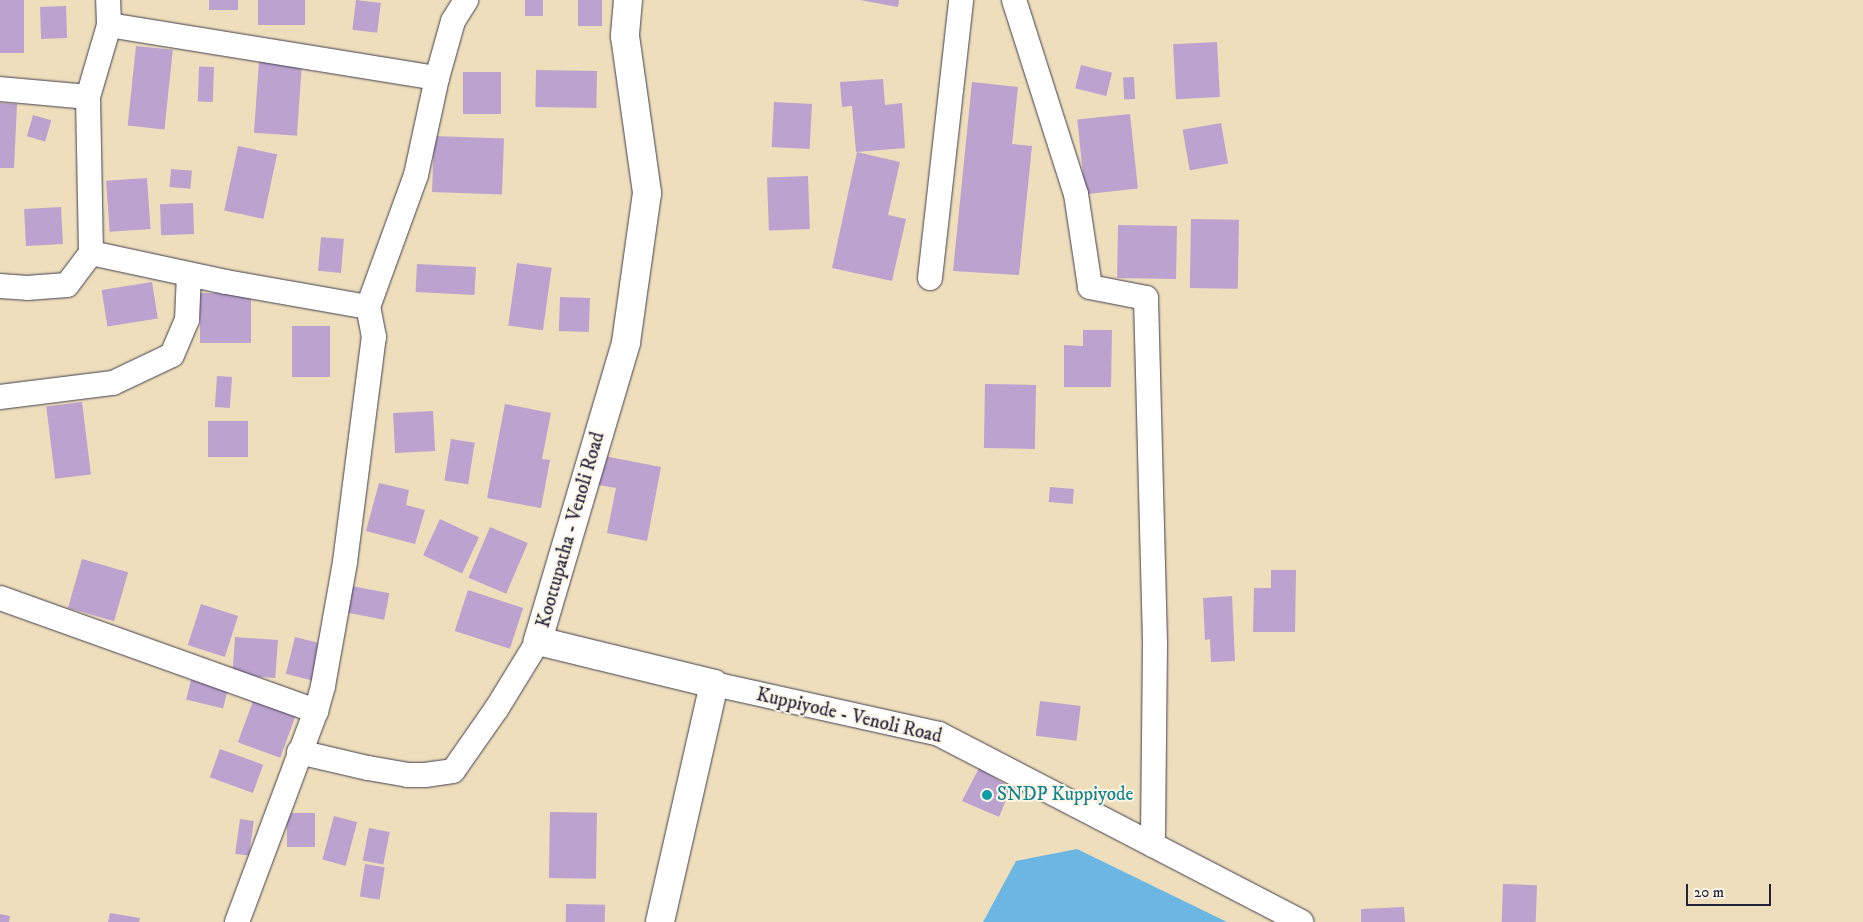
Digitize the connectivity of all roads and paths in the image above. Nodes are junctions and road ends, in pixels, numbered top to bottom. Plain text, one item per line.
1 (108, 0) edge
2 (466, 0) edge
3 (628, 0) edge
4 (961, 0) edge
5 (1014, 0) edge
6 (109, 25) junction
7 (437, 78) junction
8 (0, 89) edge
9 (88, 97) junction
10 (91, 253) junction
11 (189, 275) junction
12 (930, 278) dead end
13 (0, 286) edge
14 (368, 307) junction
15 (0, 397) edge
16 (0, 598) edge
17 (538, 641) junction
18 (714, 684) junction
19 (316, 711) junction
20 (299, 752) junction
21 (1152, 845) junction
22 (237, 922) edge
23 (660, 922) edge
24 (1301, 922) edge

1 - 6 street
2 - 7 street
3 - 17 street, Koottupatha - Venoli Road
4 - 12 street
5 - 21 street
6 - 7 street
6 - 9 street
7 - 14 street
8 - 9 street
9 - 10 street
10 - 11 street
10 - 13 street
11 - 14 street
11 - 15 street
14 - 19 street
16 - 19 street
17 - 18 street, Koottupatha - Venoli Road
17 - 20 street
18 - 21 street, Kuppiyode - Venoli Road
18 - 23 street
19 - 20 street
20 - 22 street
21 - 24 street, Kuppiyode - Venoli Road

